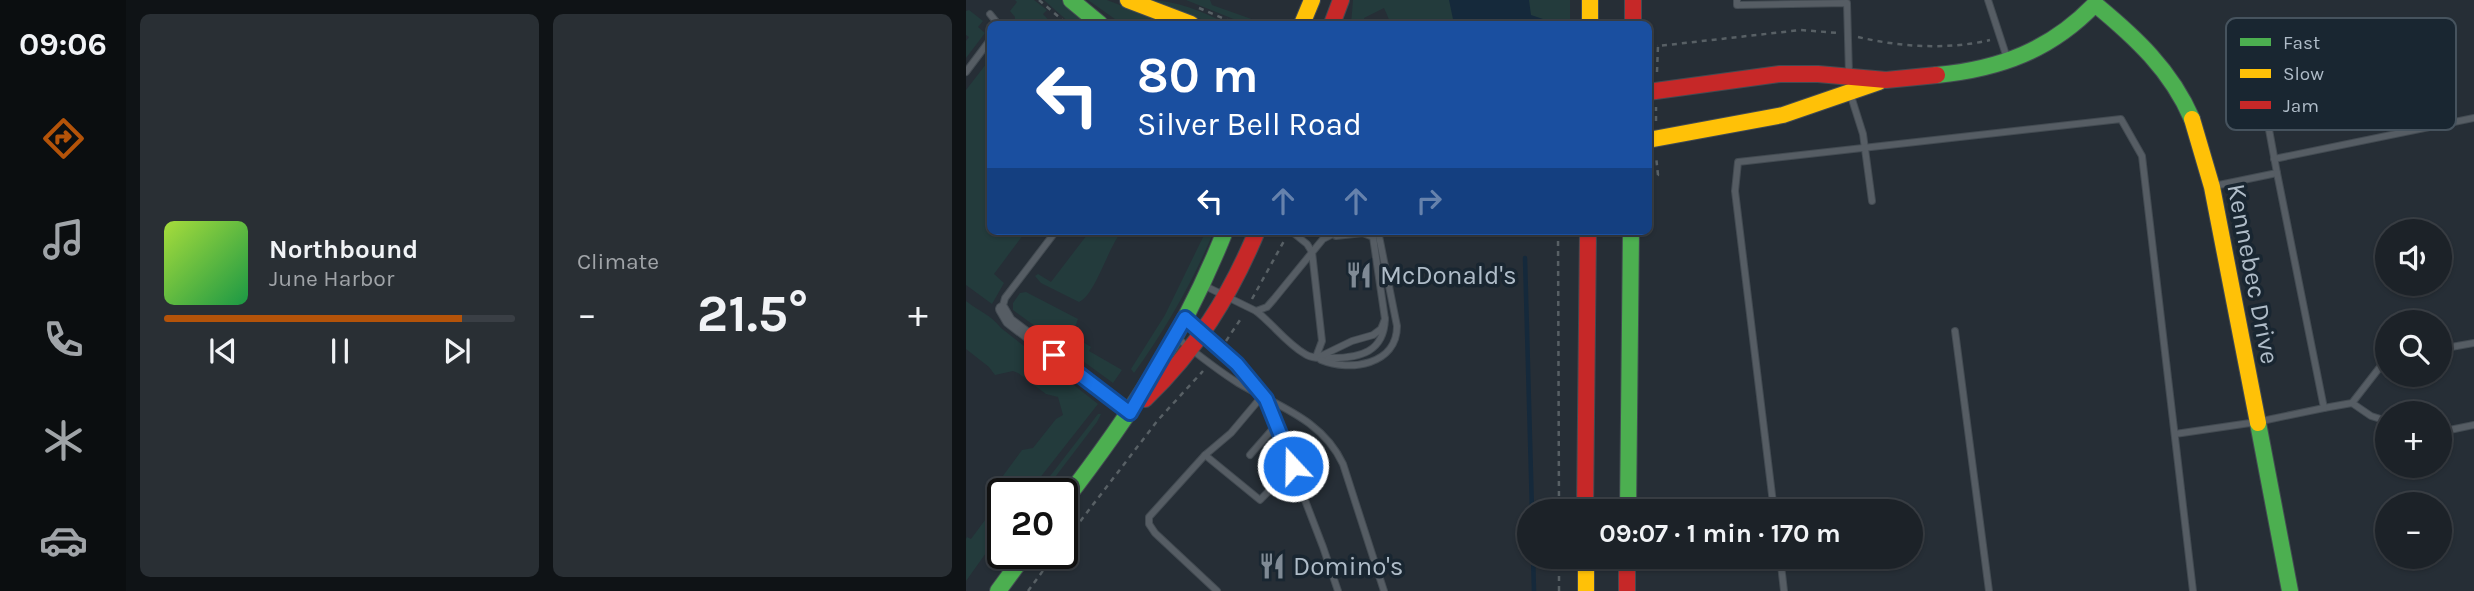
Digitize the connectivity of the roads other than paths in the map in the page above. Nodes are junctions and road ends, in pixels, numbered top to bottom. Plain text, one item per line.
1 (1071, 0) edge
2 (1128, 0) edge
3 (1312, 0) edge
4 (1341, 0) edge
5 (1590, 0) edge
6 (1633, 0) edge
7 (1737, 0) edge
8 (1988, 0) edge
9 (2097, 2) edge
10 (990, 14) dead end
11 (996, 21) edge
12 (1096, 21) edge
13 (1183, 21) edge
14 (1303, 21) edge
15 (1333, 21) edge
16 (1340, 21) edge
17 (1590, 21) edge
18 (1633, 21) edge
19 (987, 44) edge
20 (2008, 62) junction
21 (966, 72) edge
22 (1849, 84) junction
23 (1652, 91) edge
24 (2474, 118) edge
25 (2456, 122) edge
26 (2269, 130) edge
27 (2415, 130) edge
28 (1652, 139) edge
29 (1865, 147) junction
30 (2274, 159) junction
31 (2277, 173) junction
32 (2212, 187) junction
33 (1872, 201) dead end
34 (1053, 235) edge
35 (1223, 235) edge
36 (1255, 235) edge
37 (1295, 235) edge
38 (1331, 235) edge
39 (1339, 235) edge
40 (1372, 235) edge
41 (1379, 235) edge
42 (1588, 235) edge
43 (1631, 235) edge
44 (1312, 251) junction
45 (1201, 285) junction
46 (1227, 297) junction
47 (1002, 309) joint
48 (1256, 311) junction
49 (1185, 318) junction
50 (1385, 319) junction
51 (1955, 331) dead end
52 (1205, 334) junction
53 (1175, 336) junction
54 (2474, 342) edge
55 (2452, 347) edge
56 (1193, 350) junction
57 (1316, 357) junction
58 (2375, 373) edge
59 (1263, 396) junction
60 (2352, 402) junction
61 (2323, 408) junction
62 (1130, 413) junction
63 (2375, 417) edge
64 (2257, 422) junction
65 (1277, 424) junction
66 (2474, 425) edge
67 (2452, 430) edge
68 (2175, 434) junction
69 (1284, 444) junction
70 (1205, 455) junction
71 (1250, 455) dead end
72 (1293, 466) junction
73 (1263, 467) dead end
74 (1078, 483) edge
75 (1585, 499) edge
76 (1628, 499) edge
77 (1773, 499) edge
78 (1014, 569) edge
79 (1586, 569) edge
80 (1628, 569) edge
81 (1781, 569) edge
82 (998, 591) edge
83 (1217, 591) edge
84 (1338, 591) edge
85 (1384, 591) edge
86 (1586, 591) edge
87 (1627, 591) edge
88 (1784, 591) edge
89 (1989, 591) edge
90 (2193, 591) edge
91 (2290, 591) edge

1 - 12 main road
2 - 13 main road
3 - 14 main road
4 - 15 main road
4 - 16 main road
5 - 17 main road
6 - 18 main road
7 - 22 lane
8 - 20 lane
9 - 20 main road
9 - 32 main road, Kennebec Drive
10 - 11 lane
19 - 21 lane
20 - 22 main road
22 - 23 main road
22 - 28 main road
22 - 29 lane
24 - 25 lane
26 - 30 lane
27 - 30 lane
29 - 33 lane
29 - 68 lane
29 - 77 lane
30 - 31 lane
31 - 32 lane
31 - 61 lane
32 - 64 main road, Kennebec Drive
34 - 47 lane
35 - 45 main road
36 - 46 main road
37 - 44 lane
38 - 44 lane
39 - 44 lane
40 - 50 lane
41 - 57 lane
42 - 75 main road
43 - 76 main road
44 - 48 lane
44 - 57 lane
45 - 46 lane
45 - 49 main road
46 - 48 lane
46 - 52 main road
47 - 62 street
48 - 57 lane
49 - 52 lane
49 - 53 main road
50 - 57 lane
50 - 57 lane
51 - 89 lane
52 - 56 main road
52 - 59 lane
53 - 56 lane
53 - 62 main road
54 - 55 lane
56 - 59 lane
56 - 62 main road
58 - 60 lane
59 - 65 lane
59 - 70 lane
59 - 85 lane
60 - 61 lane
60 - 63 lane
61 - 64 lane
62 - 74 main road
64 - 68 lane
64 - 91 main road, Kennebec Drive
65 - 69 lane
65 - 71 lane
66 - 67 lane
68 - 90 lane
69 - 72 lane
69 - 73 lane
70 - 72 lane
70 - 83 lane
72 - 84 lane
78 - 82 main road
79 - 86 main road
80 - 87 main road
81 - 88 lane

